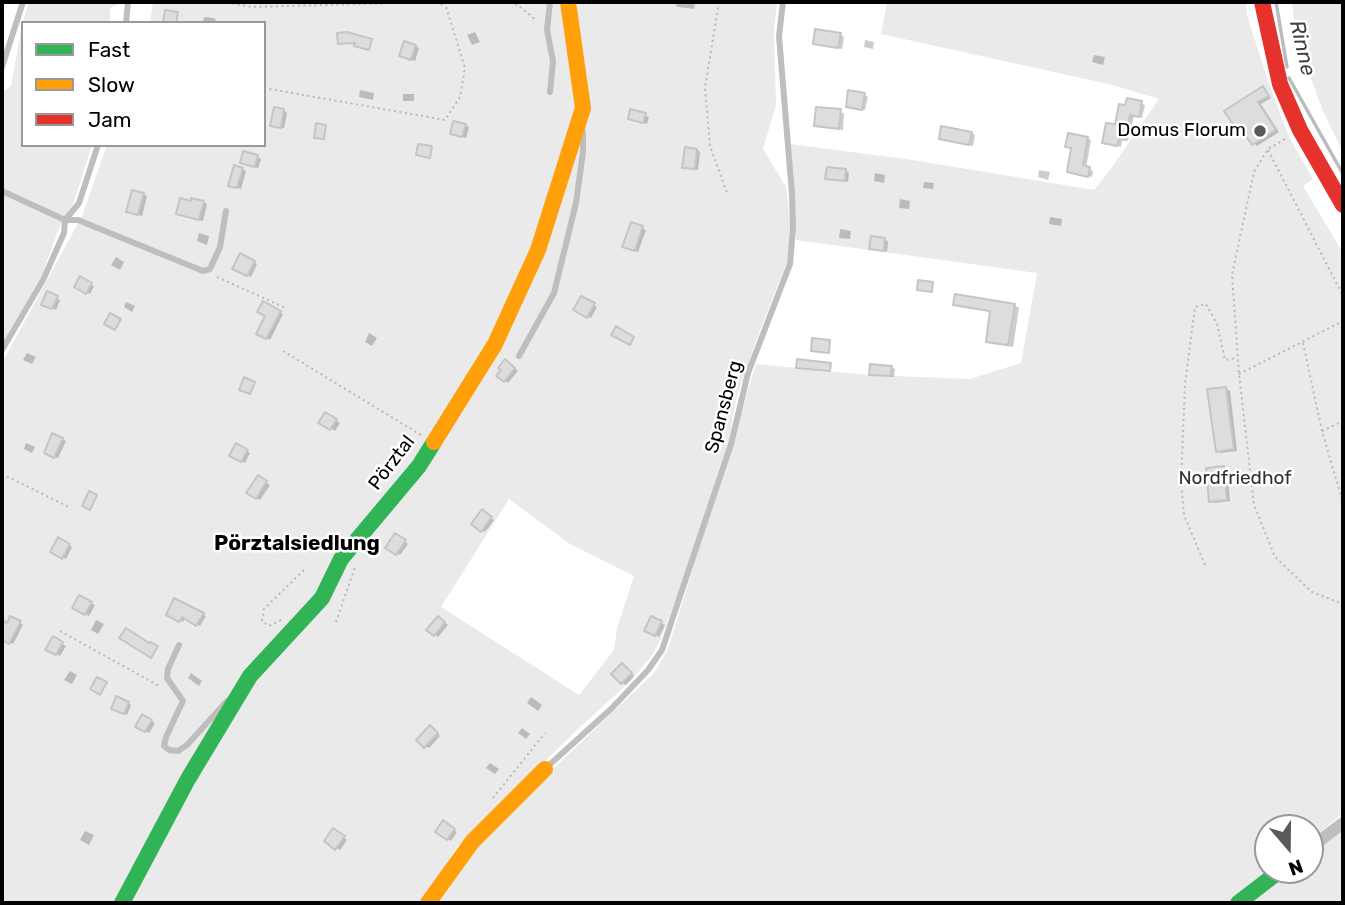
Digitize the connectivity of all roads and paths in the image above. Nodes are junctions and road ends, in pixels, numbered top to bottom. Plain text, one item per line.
1 (23, 2) edge
2 (128, 2) edge
3 (227, 2) edge
4 (449, 2) edge
5 (510, 2) edge
6 (515, 2) edge
7 (550, 2) edge
8 (568, 2) edge
9 (719, 2) edge
10 (783, 2) edge
11 (1262, 2) edge
12 (519, 6) junction
13 (446, 7) junction
14 (126, 21) edge
15 (547, 30) junction
16 (2, 67) edge
17 (266, 88) edge
18 (550, 92) dead end
19 (583, 108) junction
20 (1300, 130) junction
21 (97, 147) edge
22 (1268, 149) junction
23 (2, 191) edge
24 (727, 193) dead end
25 (1343, 205) edge
26 (226, 211) dead end
27 (65, 220) junction
28 (203, 271) junction
29 (1343, 296) edge
30 (286, 308) dead end
31 (1343, 321) edge
32 (1303, 343) junction
33 (2, 350) edge
34 (283, 351) dead end
35 (519, 356) dead end
36 (1238, 358) junction
37 (1239, 374) junction
38 (1343, 421) edge
39 (1322, 431) junction
40 (433, 443) junction
41 (2, 474) edge
42 (1343, 503) edge
43 (71, 508) dead end
44 (358, 561) dead end
45 (1205, 565) dead end
46 (304, 570) dead end
47 (1343, 604) edge
48 (290, 615) dead end
49 (336, 622) dead end
50 (60, 631) dead end
51 (179, 645) dead end
52 (250, 676) junction
53 (181, 698) junction
54 (545, 733) dead end
55 (545, 769) joint
56 (490, 802) dead end
57 (1343, 822) edge
58 (1324, 837) edge
59 (1263, 884) edge
60 (122, 903) edge
61 (428, 903) edge
62 (1238, 903) edge

1 - 16 lane
2 - 14 lane
3 - 13 path
4 - 13 path
5 - 12 path
6 - 12 path
7 - 15 lane
8 - 19 street, Pörztal
9 - 24 path
10 - 55 lane, Spansberg
11 - 20 street
12 - 15 path
13 - 17 path
15 - 18 lane
19 - 35 lane
19 - 40 street, Pörztal
20 - 22 path
20 - 25 street
21 - 27 lane
22 - 29 path
22 - 36 path
23 - 27 lane
26 - 28 lane
27 - 28 lane
27 - 33 lane
28 - 30 path
31 - 32 path
32 - 37 path
32 - 39 path
34 - 40 path
36 - 37 path
36 - 45 path
37 - 47 path
38 - 39 path
39 - 42 path
40 - 52 street, Pörztal
41 - 43 path
44 - 49 path
46 - 48 path
50 - 53 path
51 - 53 lane
52 - 53 lane
52 - 60 street, Pörztal
54 - 56 path
55 - 61 street
57 - 58 street
59 - 62 street

